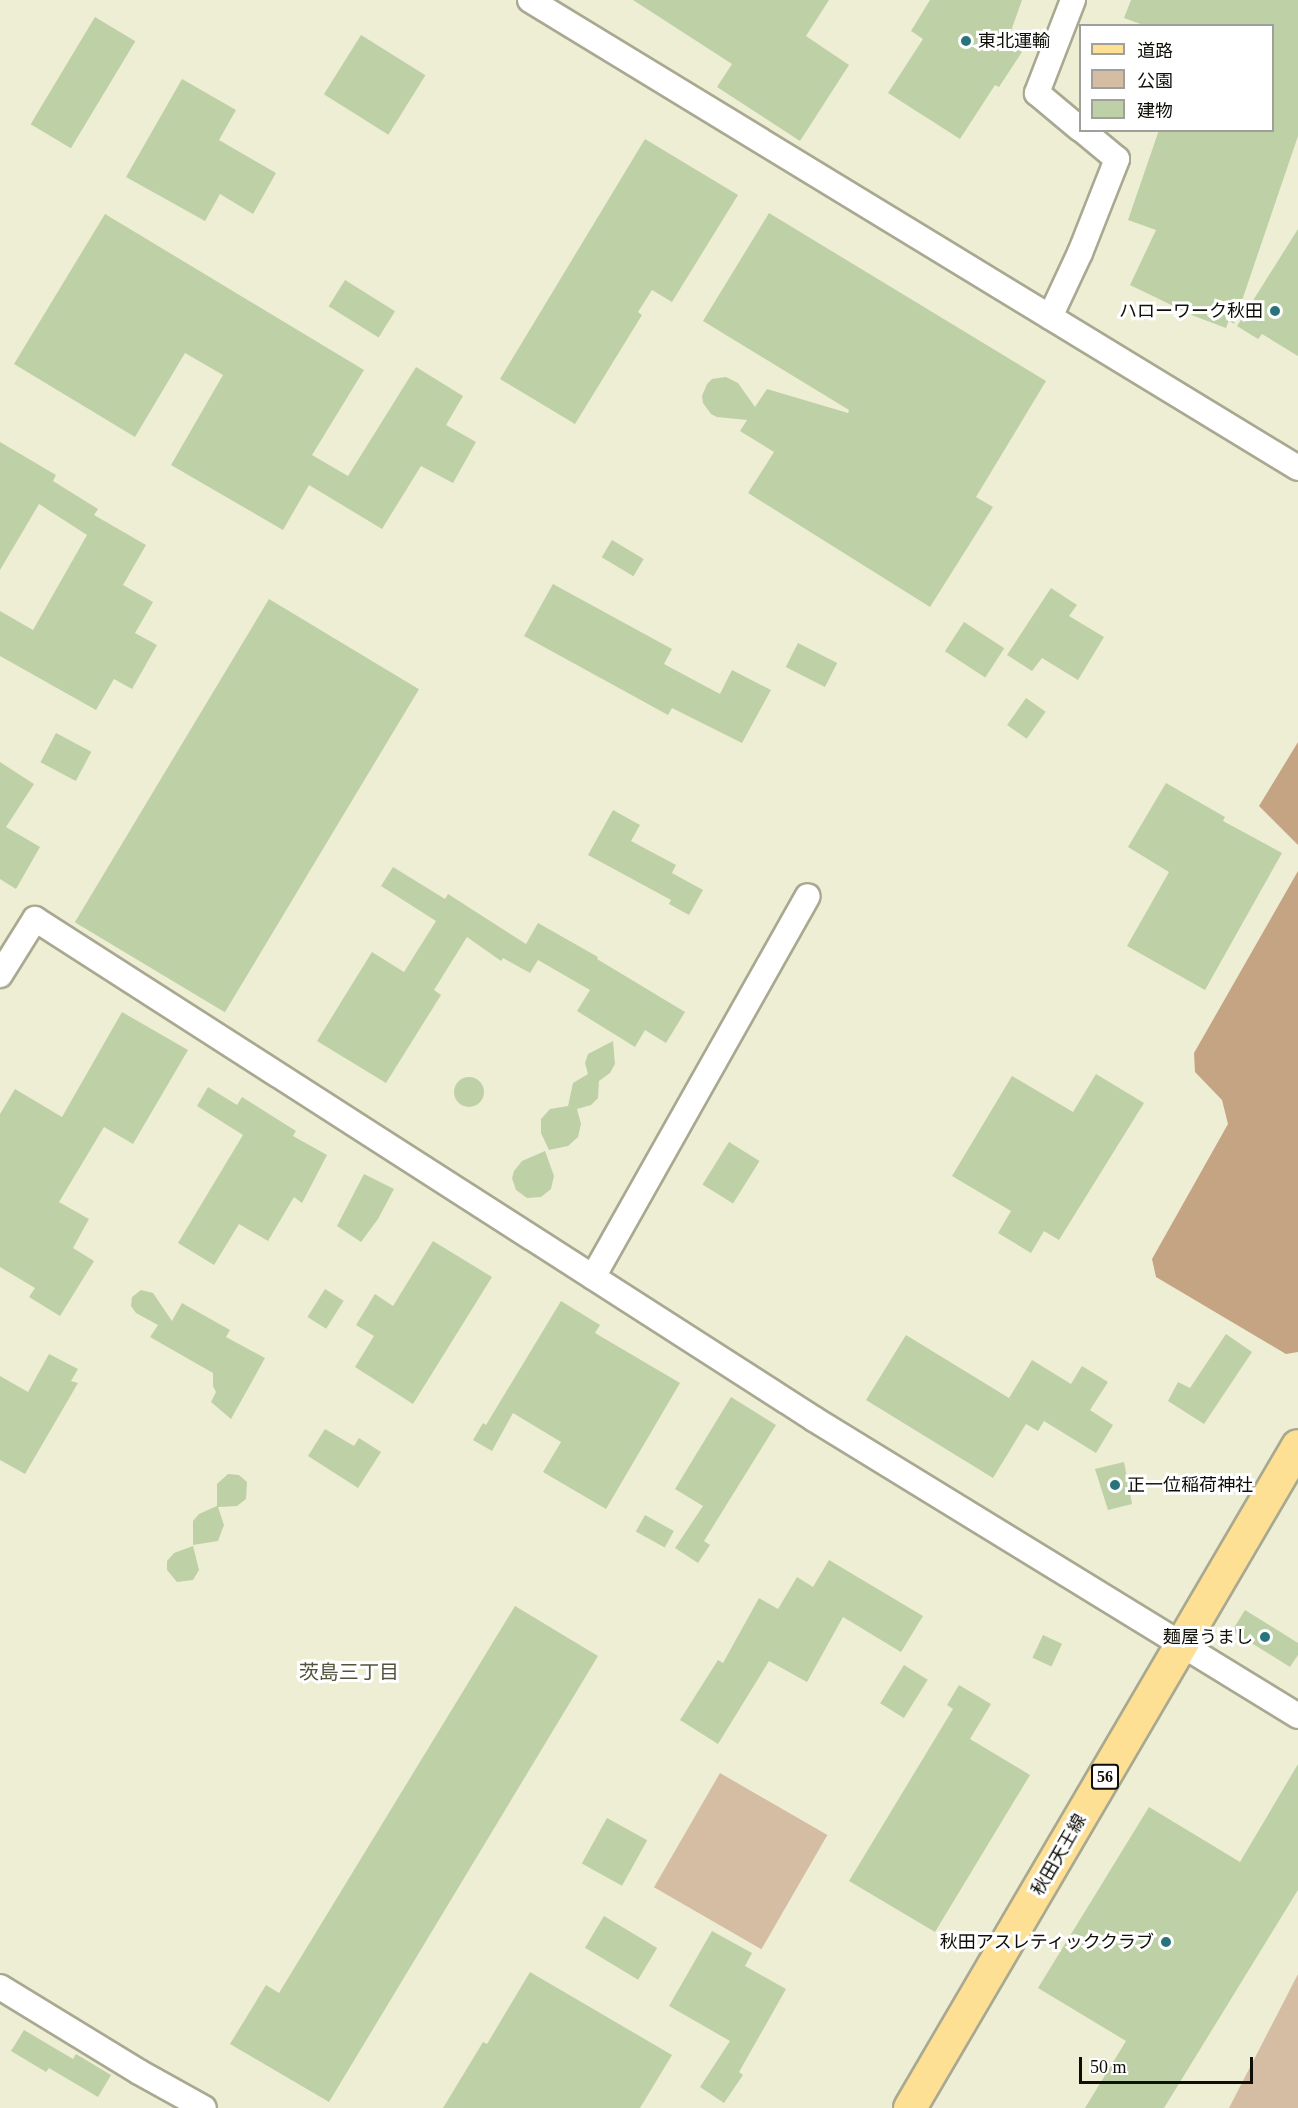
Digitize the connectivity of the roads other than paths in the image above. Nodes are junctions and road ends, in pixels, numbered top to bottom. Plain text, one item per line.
1 (530, 0) edge
2 (1073, 0) edge
3 (1079, 128) edge
4 (1083, 132) edge
5 (1050, 317) junction
6 (1298, 468) edge
7 (808, 896) dead end
8 (0, 975) edge
9 (593, 1277) junction
10 (1298, 1446) edge
11 (1182, 1645) junction
12 (1298, 1716) edge
13 (0, 1987) edge
14 (204, 2108) edge
15 (910, 2108) edge

1 - 5 street
2 - 3 street
4 - 5 street
5 - 6 street
7 - 9 street
8 - 9 street
9 - 11 street
10 - 11 main road, 秋田天王線 / 56
11 - 12 street
11 - 15 main road, 秋田天王線 / 56
13 - 14 street

